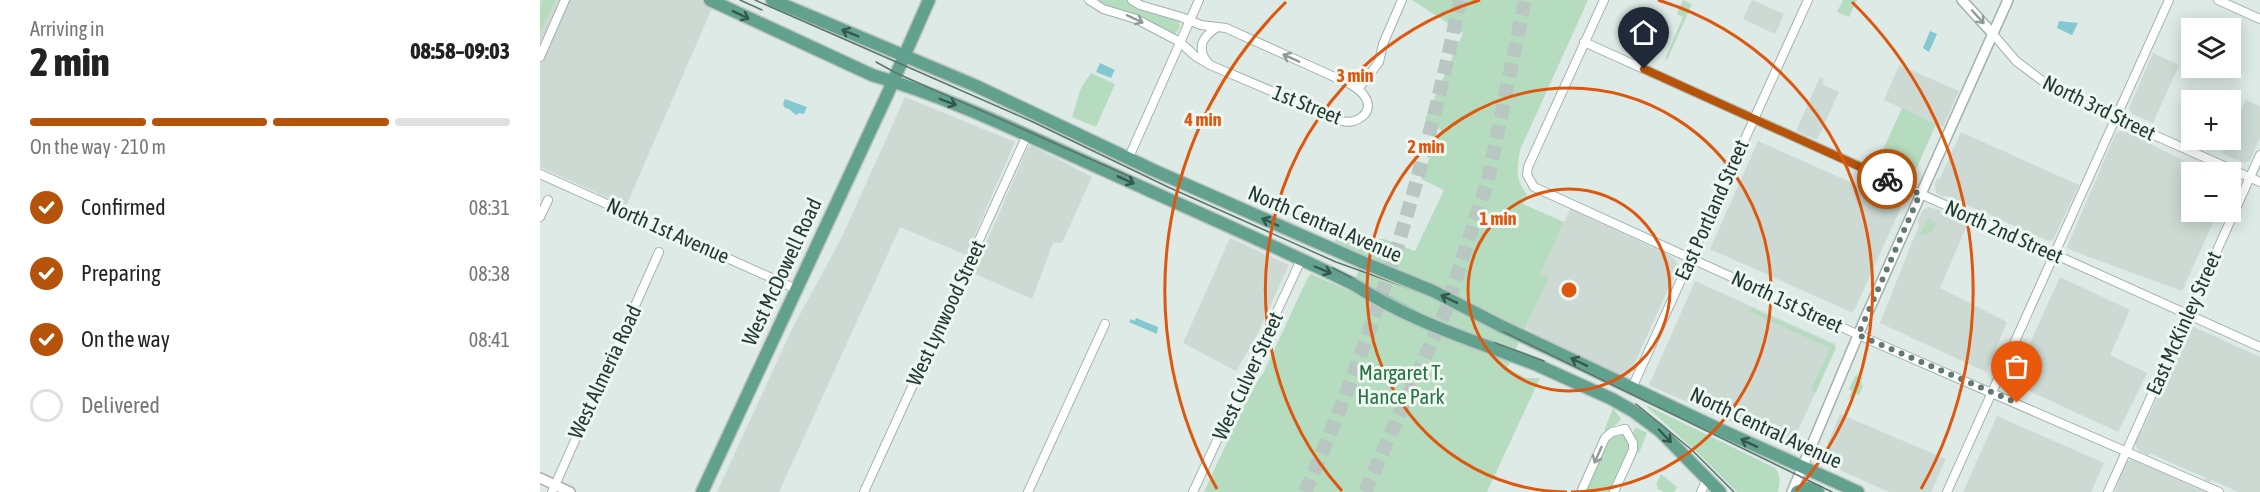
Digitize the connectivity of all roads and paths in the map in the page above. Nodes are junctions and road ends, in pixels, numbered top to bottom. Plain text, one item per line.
1 (565, 0) edge
2 (710, 0) edge
3 (771, 0) edge
4 (929, 0) edge
5 (1089, 0) edge
6 (1132, 0) edge
7 (1199, 0) edge
8 (1402, 0) edge
9 (1604, 0) edge
10 (1808, 0) edge
11 (1962, 0) edge
12 (2008, 0) edge
13 (2169, 0) edge
14 (2218, 0) edge
15 (2260, 19) edge
16 (1190, 21) junction
17 (1215, 28) junction
18 (1993, 34) junction
19 (1180, 42) junction
20 (1584, 42) junction
21 (904, 56) junction
22 (540, 57) edge
23 (1210, 65) junction
24 (896, 75) junction
25 (1358, 89) junction
26 (1754, 118) junction
27 (2116, 118) junction
28 (1027, 135) junction
29 (2260, 155) edge
30 (1129, 157) junction
31 (540, 174) edge
32 (2250, 177) junction
33 (2260, 182) edge
34 (1920, 194) junction
35 (548, 200) dead end
36 (540, 217) edge
37 (660, 252) dead end
38 (2056, 254) junction
39 (1691, 258) junction
40 (1302, 260) junction
41 (796, 289) junction
42 (2188, 314) junction
43 (1105, 324) dead end
44 (1858, 335) junction
45 (2260, 347) edge
46 (1632, 388) junction
47 (1993, 392) junction
48 (1633, 411) junction
49 (1625, 429) junction
50 (2126, 451) junction
51 (1803, 468) junction
52 (540, 478) edge
53 (1707, 479) junction
54 (554, 488) edge
55 (1816, 491) edge
56 (570, 492) edge
57 (702, 492) edge
58 (864, 492) edge
59 (1028, 492) edge
60 (1193, 492) edge
61 (1581, 492) edge
62 (1614, 492) edge
63 (1701, 492) edge
64 (1720, 492) edge
65 (1795, 492) edge
66 (1858, 492) edge
67 (1947, 492) edge
68 (2108, 492) edge
69 (2219, 492) edge

1 - 22 street
2 -> 24 main road, North Central Avenue
21 -> 3 main road, North Central Avenue
4 - 21 main road, West McDowell Road
5 -> 19 street
6 - 16 street
7 - 16 street
8 - 25 street
9 - 20 street
10 - 26 street, East Portland Street
11 -> 18 street, North 3rd Street
12 - 18 street
13 - 27 street
14 - 15 street
16 - 17 street, 1st Street
16 - 19 street
17 - 23 street
25 -> 17 street, 1st Street
18 - 27 street, North 3rd Street
18 - 34 street
19 - 23 street, 1st Street
19 - 30 street
20 - 26 street, North 2nd Street
20 - 39 street, North 1st Street
21 - 24 main road, West McDowell Road
21 - 30 main road, North Central Avenue
23 - 25 street, 1st Street
24 -> 28 main road, North Central Avenue
24 - 41 main road, West McDowell Road
26 - 34 street, North 2nd Street
26 - 39 street, East Portland Street
27 - 32 street, North 3rd Street
27 - 38 street
28 -> 40 main road, North Central Avenue
28 - 58 street, West Lynwood Street
29 - 32 street, East McKinley Street
46 -> 30 main road, North Central Avenue, bridge
31 - 41 street, North 1st Avenue
32 - 33 street, North 3rd Street
32 - 42 street, East McKinley Street
34 - 38 street, North 2nd Street
34 - 44 street
35 - 36 street
37 - 54 street, West Almeria Road
38 - 42 street, North 2nd Street
38 - 47 street
39 - 44 street, North 1st Street
39 - 46 street, East Portland Street
40 -> 48 main road, North Central Avenue, bridge
40 - 60 street, West Culver Street
41 - 57 main road, West McDowell Road
42 - 45 street, North 2nd Street
42 - 50 street, East McKinley Street
43 - 59 street
44 - 47 street, North 1st Street
44 - 51 street
51 -> 46 main road, North Central Avenue
47 - 50 street, North 1st Street
47 - 67 street
48 - 49 street
48 -> 53 main road, North Central Avenue
49 -> 61 street
49 - 62 street
50 - 68 street, East McKinley Street
50 - 69 street, North 1st Street
51 - 65 street
51 - 66 main road, North Central Avenue
52 - 54 street
53 - 63 street
53 - 64 main road, North Central Avenue
54 - 56 street
55 - 65 main road

